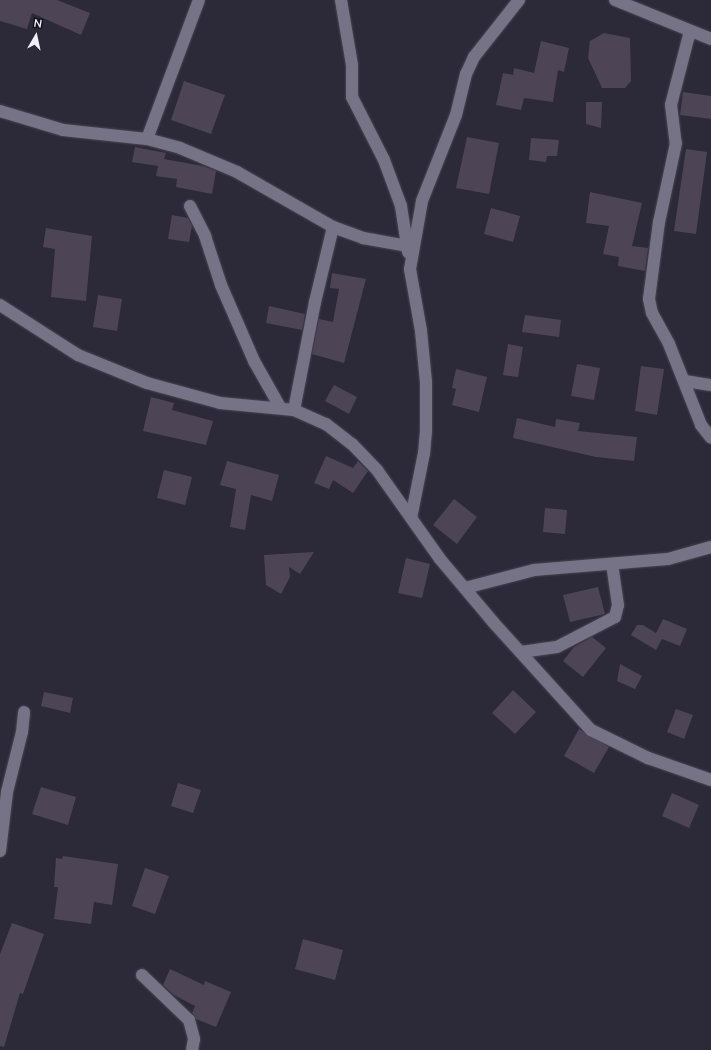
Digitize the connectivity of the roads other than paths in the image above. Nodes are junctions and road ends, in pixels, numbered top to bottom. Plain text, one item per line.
1 (199, 0) edge
2 (341, 0) edge
3 (519, 0) edge
4 (615, 0) edge
5 (690, 31) junction
6 (711, 39) edge
7 (0, 111) edge
8 (147, 140) junction
9 (190, 206) dead end
10 (333, 228) junction
11 (408, 246) junction
12 (410, 269) junction
13 (0, 305) edge
14 (685, 381) junction
15 (711, 385) edge
16 (280, 407) junction
17 (294, 410) junction
18 (711, 438) edge
19 (411, 518) junction
20 (711, 547) edge
21 (612, 564) junction
22 (465, 588) junction
23 (521, 652) junction
24 (24, 712) dead end
25 (711, 780) edge
26 (0, 851) edge
27 (142, 975) dead end
28 (192, 1050) edge

1 - 8 street
2 - 11 street
3 - 12 street
4 - 5 street
5 - 6 street
5 - 14 street
7 - 8 street
8 - 10 street
9 - 16 street
10 - 11 street
10 - 17 street
11 - 12 street
12 - 19 street
13 - 16 street
14 - 15 street
14 - 18 street
16 - 17 street
17 - 19 street
19 - 22 street
20 - 21 street
21 - 22 street
21 - 23 street
22 - 23 street
23 - 25 street
24 - 26 street
27 - 28 street

